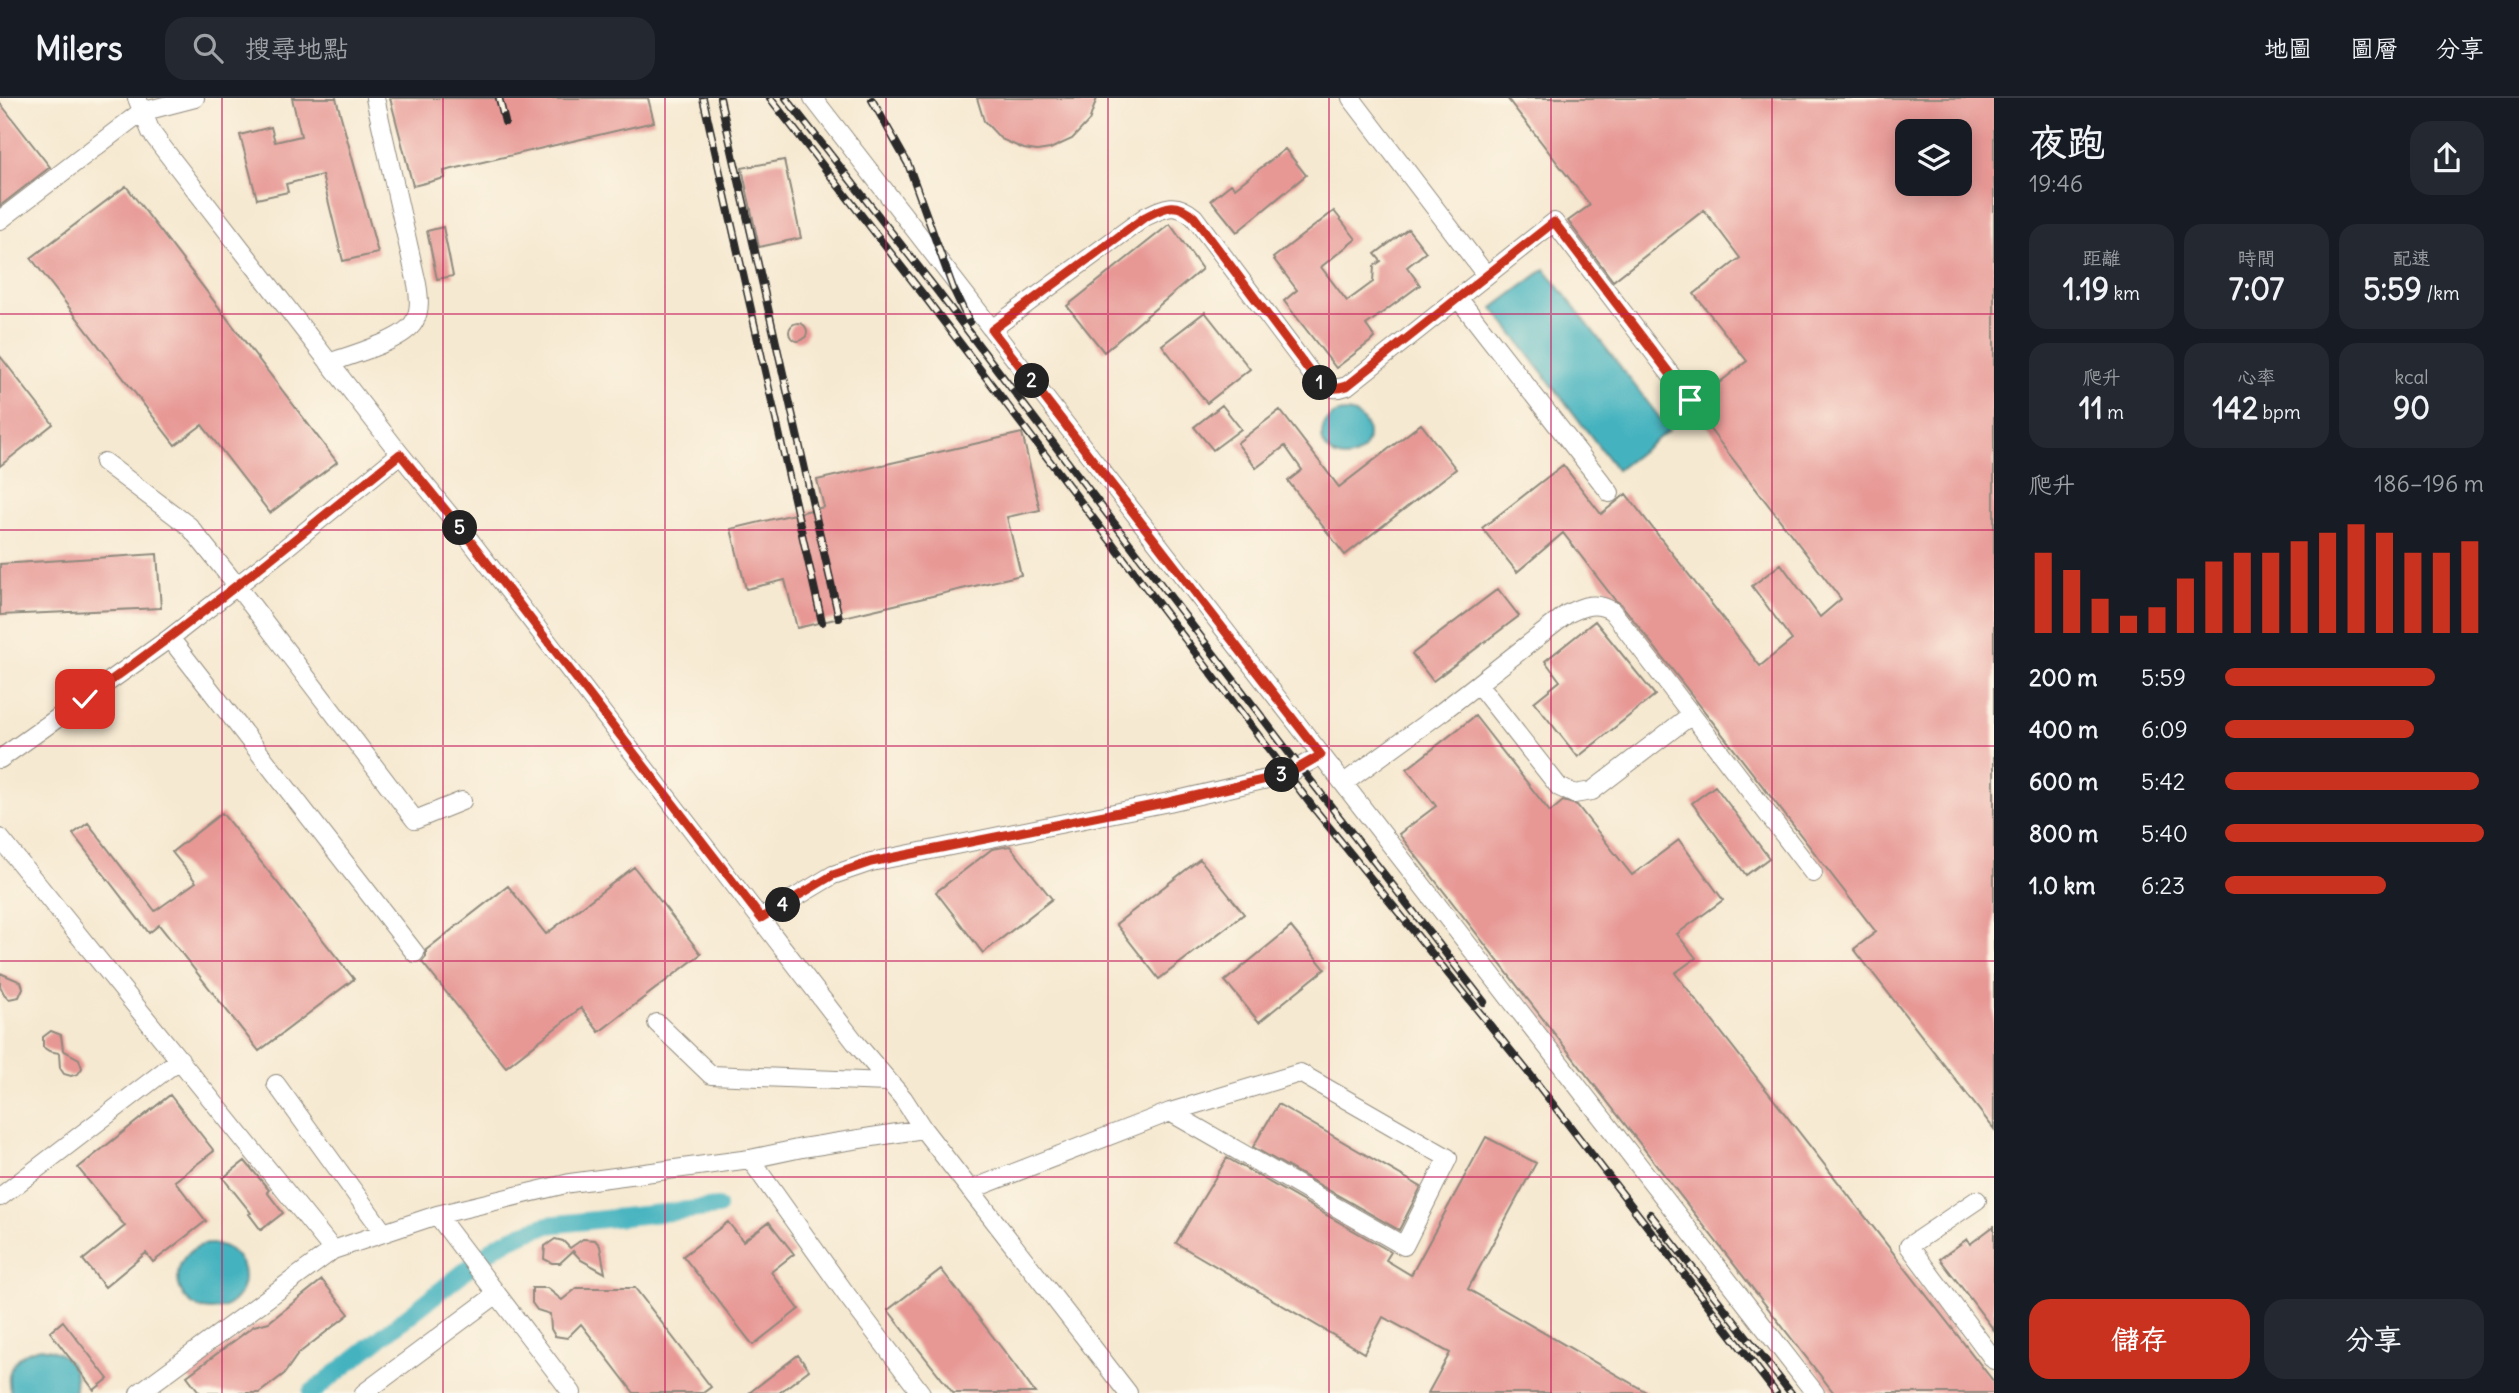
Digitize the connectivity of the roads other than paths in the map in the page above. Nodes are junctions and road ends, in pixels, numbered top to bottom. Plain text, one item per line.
1 (195, 98) edge
2 (375, 98) edge
3 (813, 98) edge
4 (1351, 98) edge
5 (139, 105) edge
6 (0, 220) edge
7 (1486, 275) junction
8 (1458, 298) junction
9 (992, 330) junction
10 (329, 363) junction
11 (1690, 400) dead end
12 (400, 454) junction
13 (104, 462) dead end
14 (1610, 493) dead end
15 (237, 586) junction
16 (170, 638) junction
17 (1478, 684) junction
18 (1691, 715) junction
19 (1321, 755) junction
20 (0, 759) edge
21 (1344, 783) junction
22 (462, 801) dead end
23 (0, 838) edge
24 (1813, 873) dead end
25 (761, 918) junction
26 (415, 953) dead end
27 (657, 1023) dead end
28 (180, 1059) junction
29 (887, 1082) junction
30 (276, 1084) dead end
31 (1170, 1112) junction
32 (923, 1129) junction
33 (750, 1159) junction
34 (970, 1190) junction
35 (0, 1197) edge
36 (1977, 1200) dead end
37 (437, 1214) junction
38 (384, 1233) junction
39 (333, 1250) junction
40 (497, 1294) junction
41 (1994, 1360) edge
42 (139, 1393) edge
43 (364, 1393) edge
44 (572, 1393) edge
45 (921, 1393) edge
46 (1128, 1393) edge
47 (1815, 1393) edge

1 - 5 lane
2 - 10 lane
3 - 9 lane
4 - 7 lane
5 - 6 lane
5 - 10 lane
7 - 8 lane
7 - 11 lane
8 - 9 lane
8 - 14 lane
9 - 19 lane
10 - 12 lane
12 - 15 lane
12 - 25 lane
13 - 15 lane
15 - 16 lane
15 - 22 lane
16 - 20 lane
16 - 26 lane
17 - 18 lane
17 - 18 lane
17 - 21 lane
18 - 24 lane
19 - 21 lane
19 - 25 lane
21 - 47 lane
23 - 28 lane
25 - 29 lane
27 - 29 lane
28 - 35 lane
28 - 39 lane
29 - 32 lane
30 - 38 lane
31 - 31 lane
31 - 34 lane
32 - 33 lane
32 - 34 lane
33 - 37 lane
33 - 45 lane
34 - 46 lane
36 - 41 lane
37 - 38 lane
37 - 40 lane
38 - 39 lane
39 - 42 lane
40 - 43 lane
40 - 44 lane

